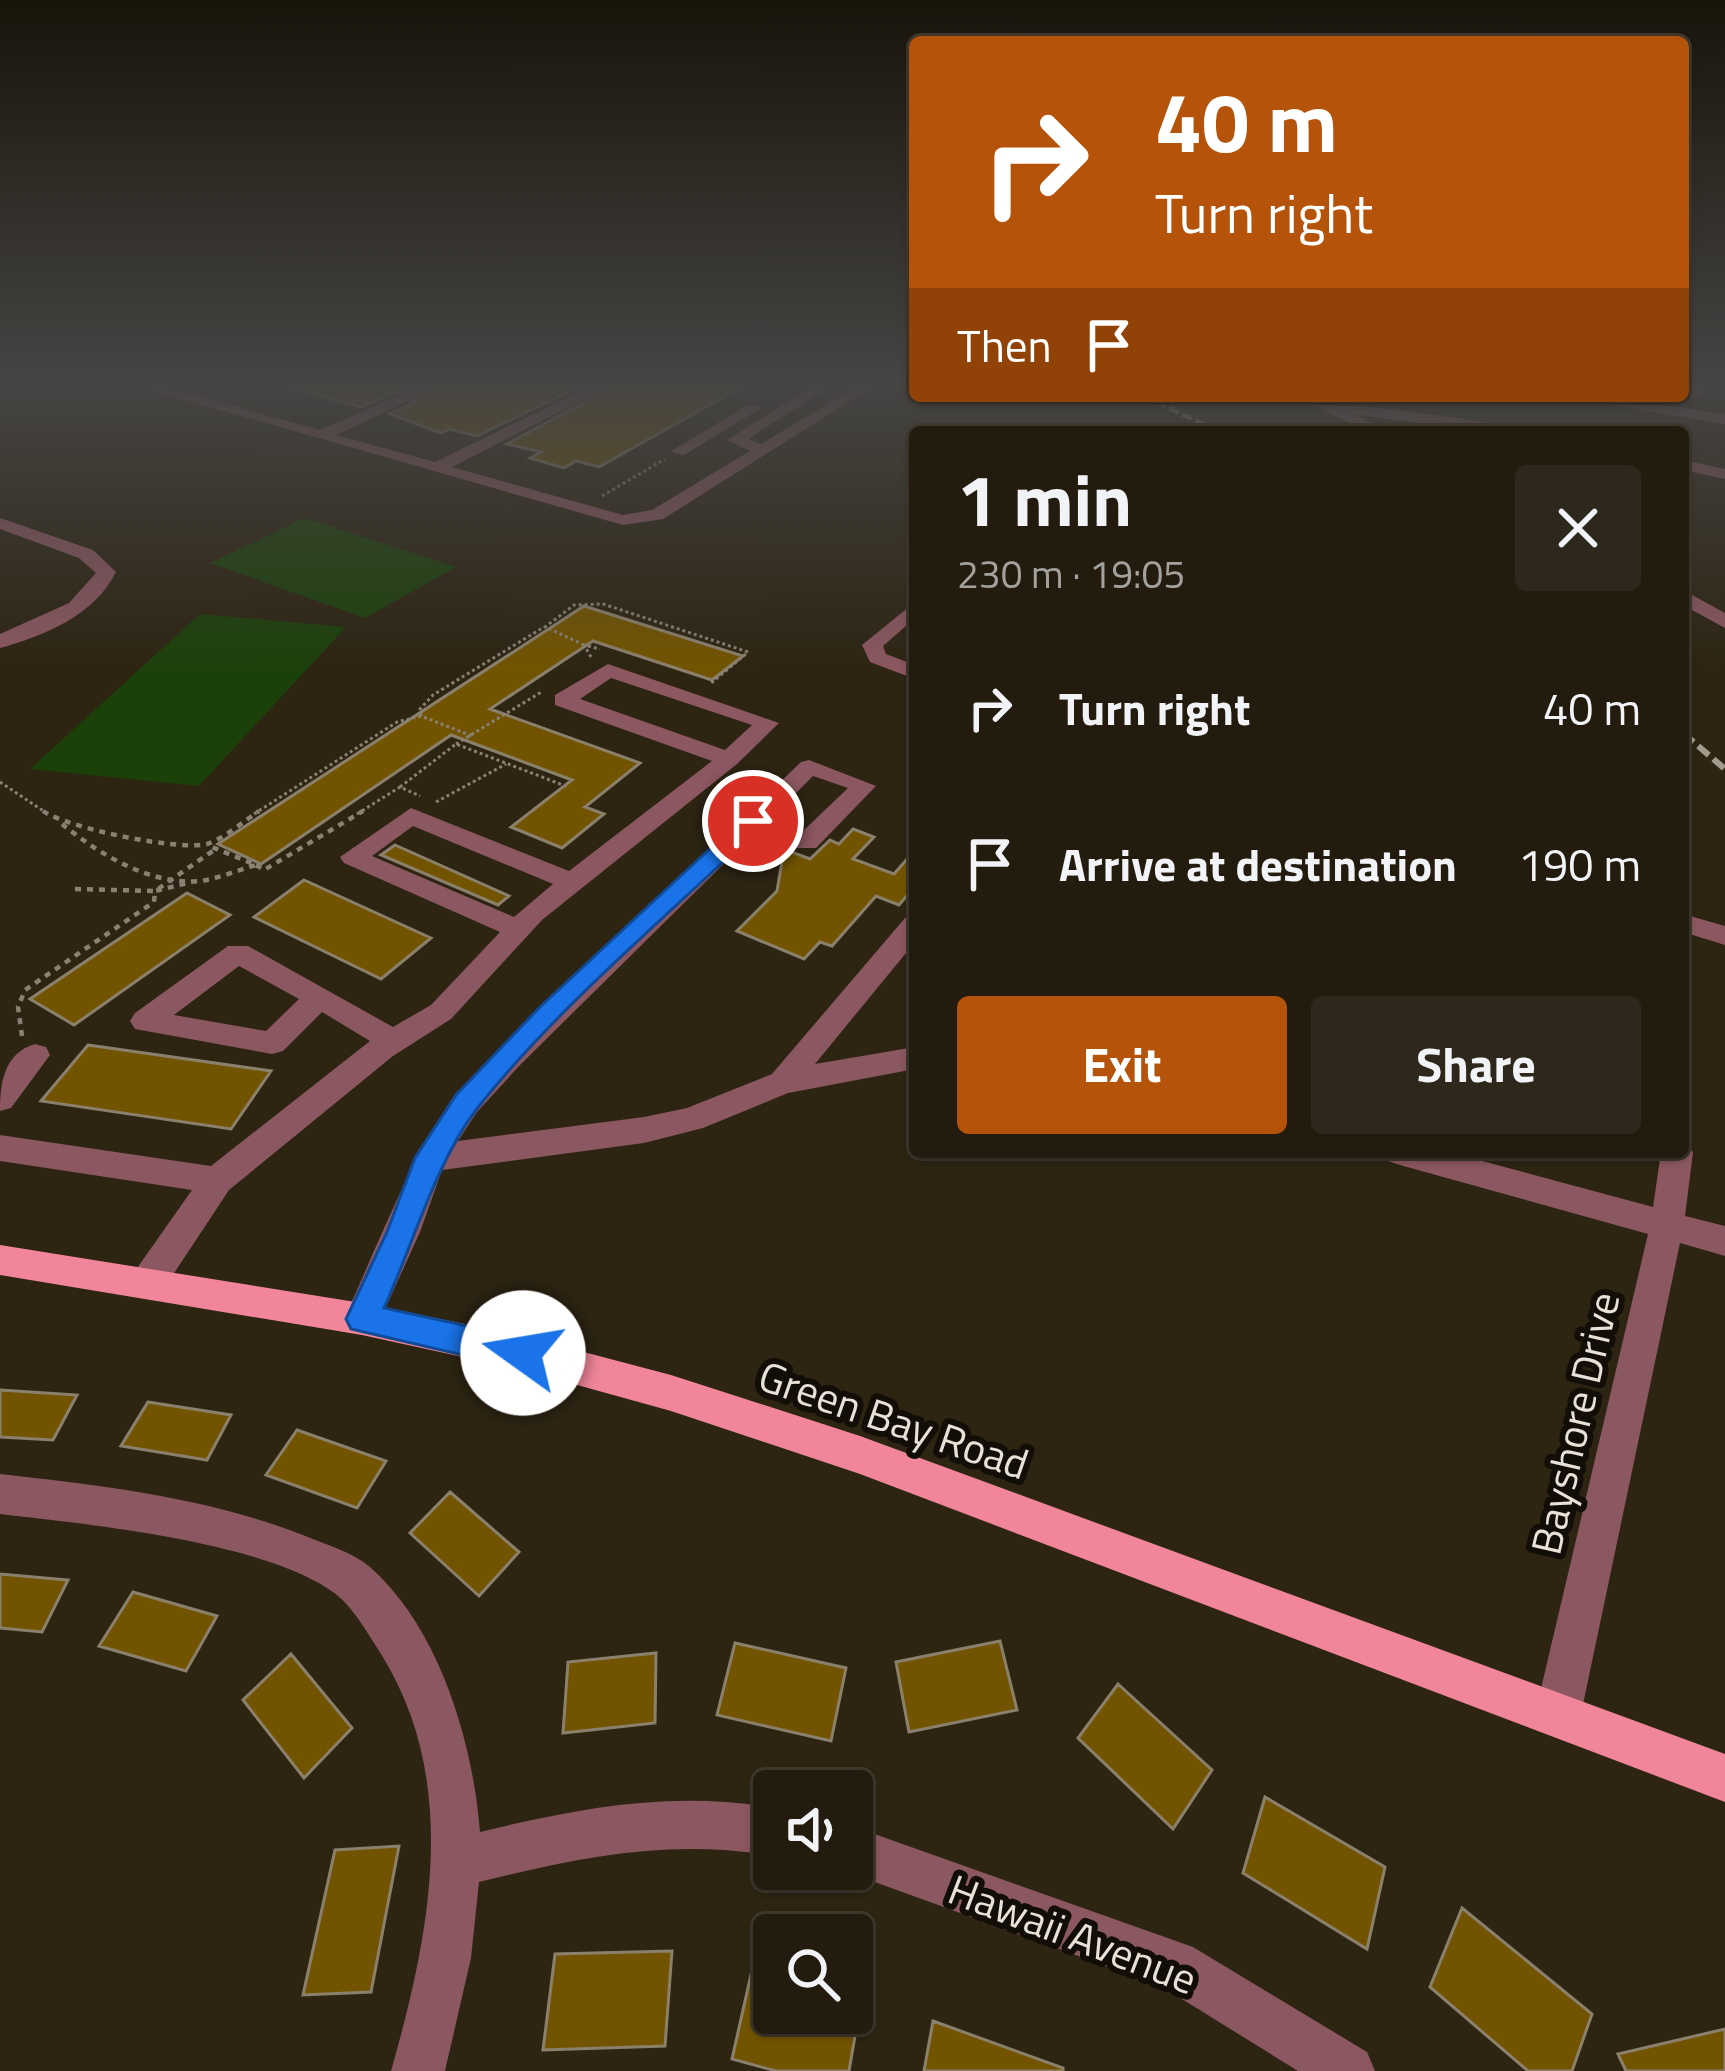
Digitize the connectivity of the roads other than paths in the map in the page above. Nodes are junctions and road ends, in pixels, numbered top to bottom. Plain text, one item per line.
1 (472, 478) edge
2 (717, 478) edge
3 (0, 523) edge
4 (1689, 600) edge
5 (909, 613) edge
6 (1725, 622) edge
7 (0, 642) edge
8 (909, 671) edge
9 (729, 759) junction
10 (753, 821) dead end
11 (571, 882) junction
12 (1689, 925) edge
13 (518, 929) junction
14 (909, 931) edge
15 (1725, 935) edge
16 (319, 997) junction
17 (393, 1041) junction
18 (23, 1049) road end
19 (909, 1059) edge
20 (783, 1082) junction
21 (0, 1099) edge
22 (0, 1148) edge
23 (430, 1158) junction
24 (1422, 1158) edge
25 (1676, 1158) edge
26 (217, 1180) junction
27 (1667, 1226) junction
28 (1725, 1241) edge
29 (0, 1259) edge
30 (148, 1282) junction
31 (362, 1319) junction
32 (0, 1494) edge
33 (1558, 1714) junction
34 (1725, 1778) edge
35 (753, 1827) edge
36 (873, 1857) edge
37 (454, 1863) junction
38 (418, 2071) edge
39 (1348, 2071) edge

1 - 2 street
3 - 7 street
4 - 6 street
5 - 8 street
9 - 9 street
9 - 11 street
10 - 23 street
11 - 13 street
11 - 13 street
12 - 15 street
13 - 17 street
14 - 20 street
16 - 16 street
16 - 17 street
17 - 26 street
18 - 21 street
19 - 20 street
20 - 23 street
22 - 26 street
23 - 31 street
24 - 27 street
25 - 27 street, Bayshore Drive
26 - 30 street
27 - 28 street
27 - 33 street, Bayshore Drive
29 - 30 main road, Green Bay Road
30 - 31 main road, Green Bay Road
31 - 33 main road, Green Bay Road
32 - 37 street
33 - 34 main road, Green Bay Road
35 - 37 street
36 - 39 street, Hawaii Avenue
37 - 38 street

